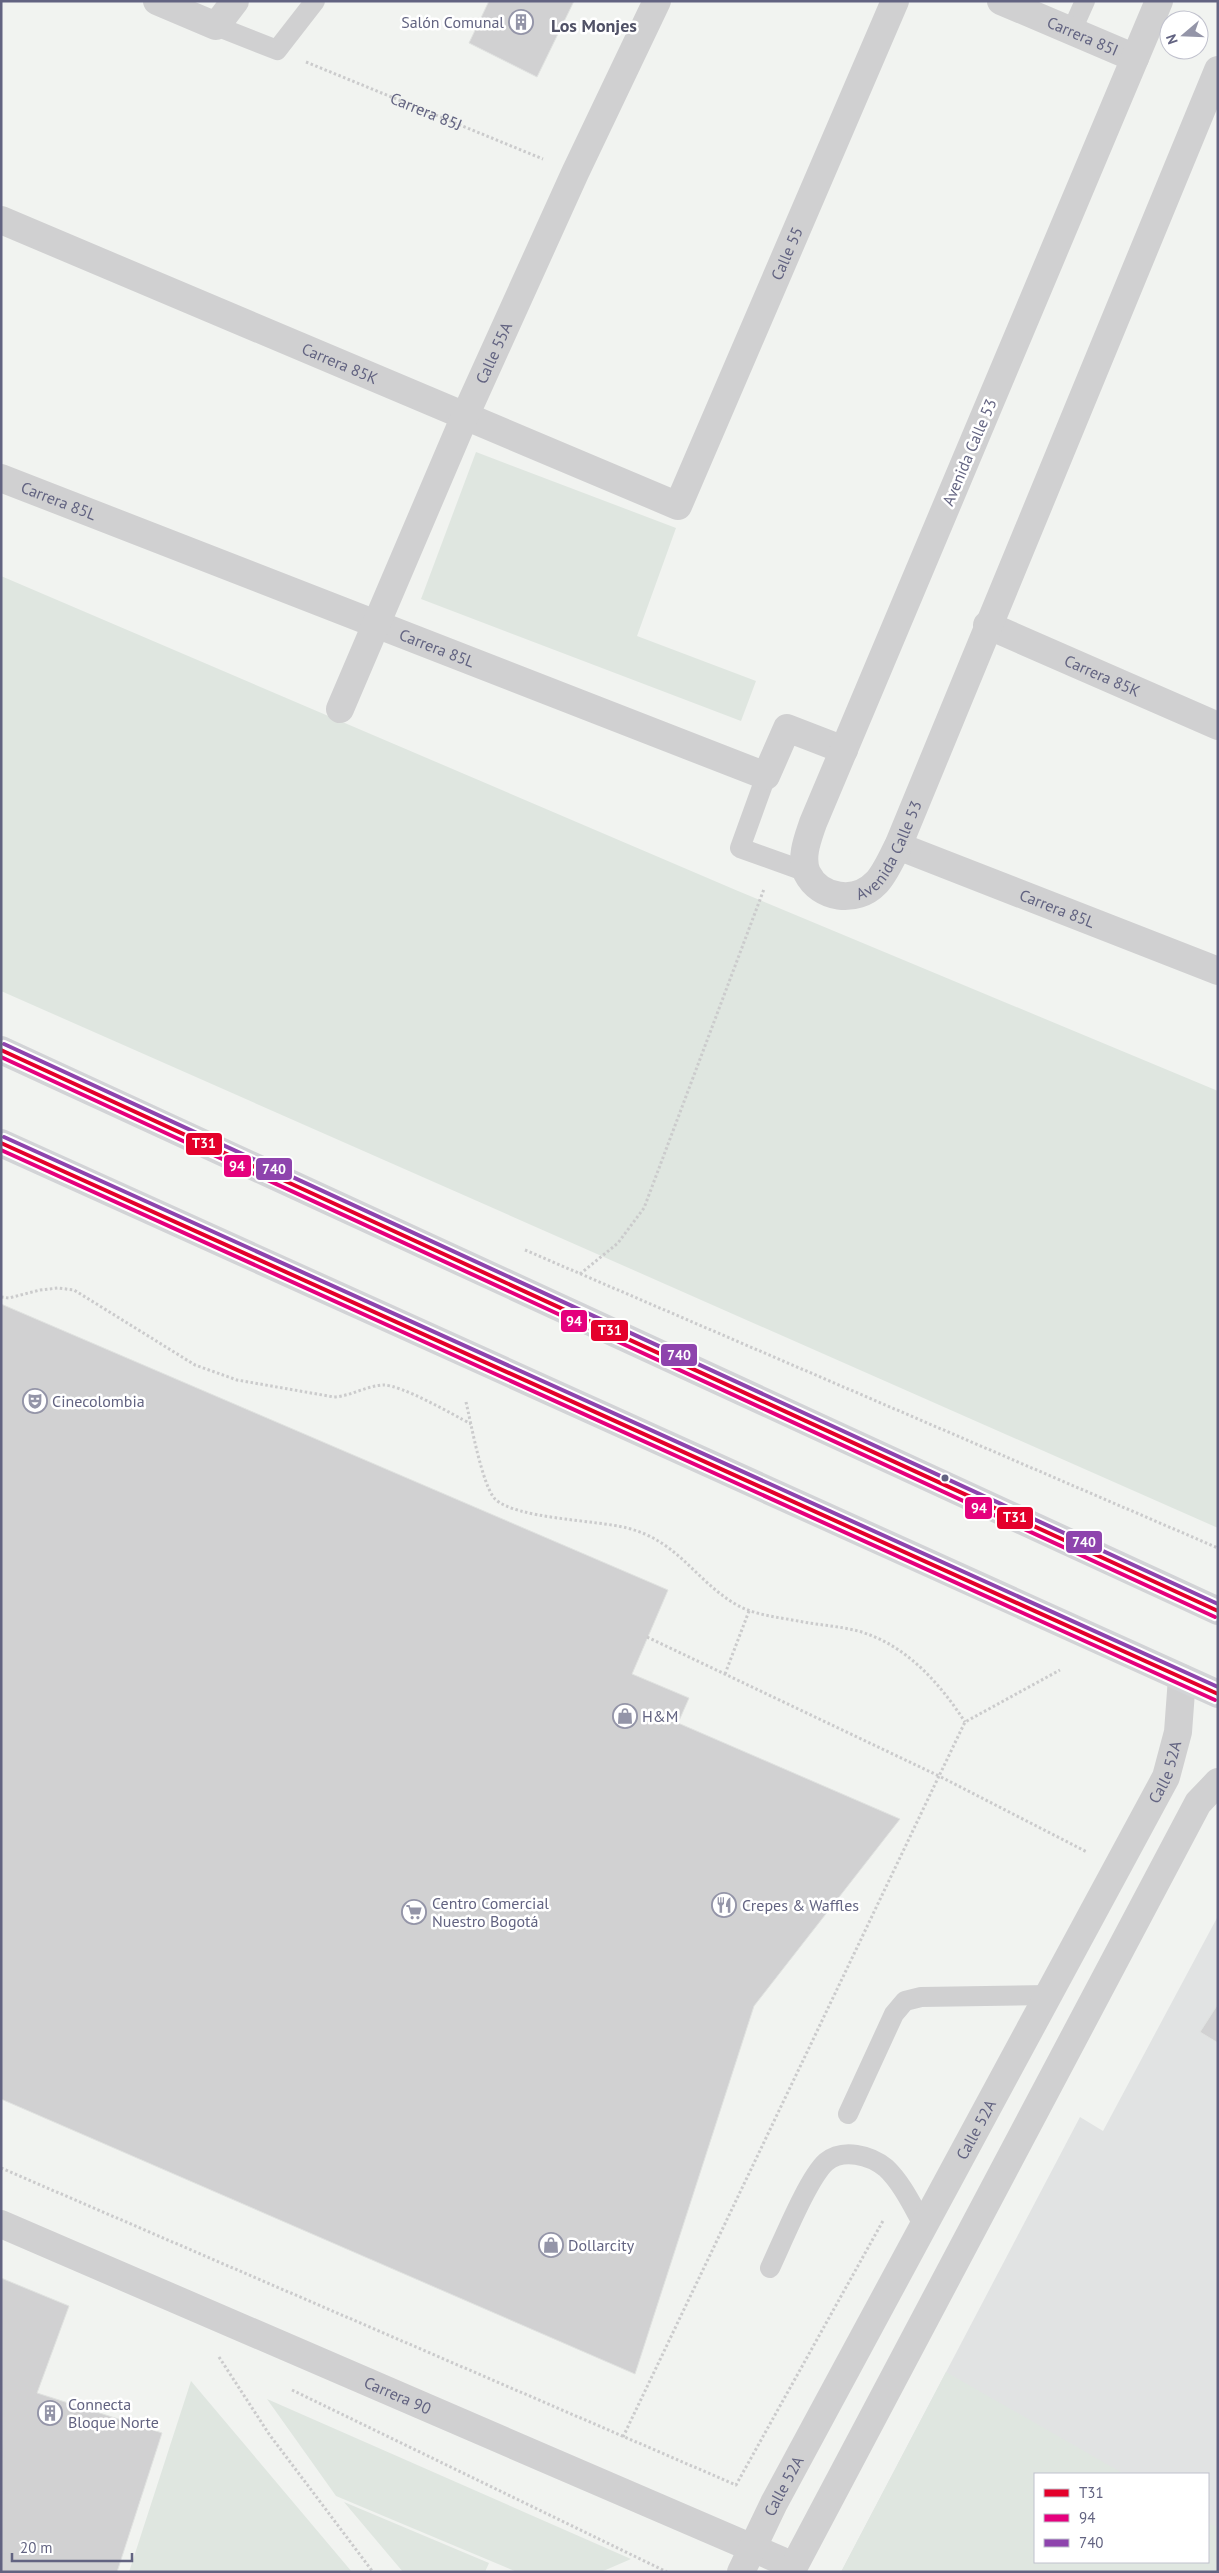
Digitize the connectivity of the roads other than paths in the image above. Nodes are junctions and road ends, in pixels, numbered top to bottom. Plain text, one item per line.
1 (157, 1) edge
2 (235, 1) edge
3 (315, 1) edge
4 (657, 1) edge
5 (895, 1) edge
6 (1001, 1) edge
7 (1085, 1) edge
8 (1160, 1) edge
9 (216, 26) junction
10 (1072, 30) junction
11 (1136, 58) junction
12 (1218, 70) edge
13 (1, 220) edge
14 (465, 416) junction
15 (1, 478) edge
16 (678, 506) joint
17 (377, 624) junction
18 (987, 625) junction
19 (340, 709) dead end
20 (1218, 726) edge
21 (844, 750) junction
22 (766, 776) junction
23 (898, 846) junction
24 (807, 872) junction
25 (1218, 971) edge
26 (1, 1050) edge
27 (1, 1143) edge
28 (1218, 1611) edge
29 (1182, 1678) junction
30 (1218, 1694) edge
31 (1218, 1782) edge
32 (1048, 1995) junction
33 (848, 2114) dead end
34 (1, 2224) edge
35 (924, 2226) junction
36 (770, 2268) dead end
37 (754, 2547) junction
38 (793, 2569) edge
39 (741, 2572) edge

1 - 9 street
2 - 9 street
3 - 9 lane
4 - 14 street, Calle 55A
5 - 16 street, Calle 55
6 - 10 street, Carrera 85I
7 - 10 lane
8 - 11 street, Avenida Calle 53
10 - 11 street, Carrera 85I
11 - 21 street, Avenida Calle 53
12 - 18 street, Avenida Calle 53
13 - 14 street, Carrera 85K
14 - 16 street, Carrera 85K
14 - 17 street, Calle 55A
15 - 17 street, Carrera 85L
17 - 19 street, Calle 55A
17 - 22 street, Carrera 85L
18 - 20 street, Carrera 85K
18 - 23 street, Avenida Calle 53
21 - 22 street
21 - 24 street, Avenida Calle 53
22 - 24 lane
23 - 24 street, Avenida Calle 53
23 - 25 street, Carrera 85L
26 - 28 main road
27 - 29 main road
29 - 30 main road
29 - 32 street, Calle 52A
31 - 38 street
32 - 33 lane
32 - 35 street, Calle 52A
34 - 37 street, Carrera 90
35 - 36 lane
35 - 37 street, Calle 52A
37 - 38 street, Carrera 90
37 - 39 street, Calle 52A

